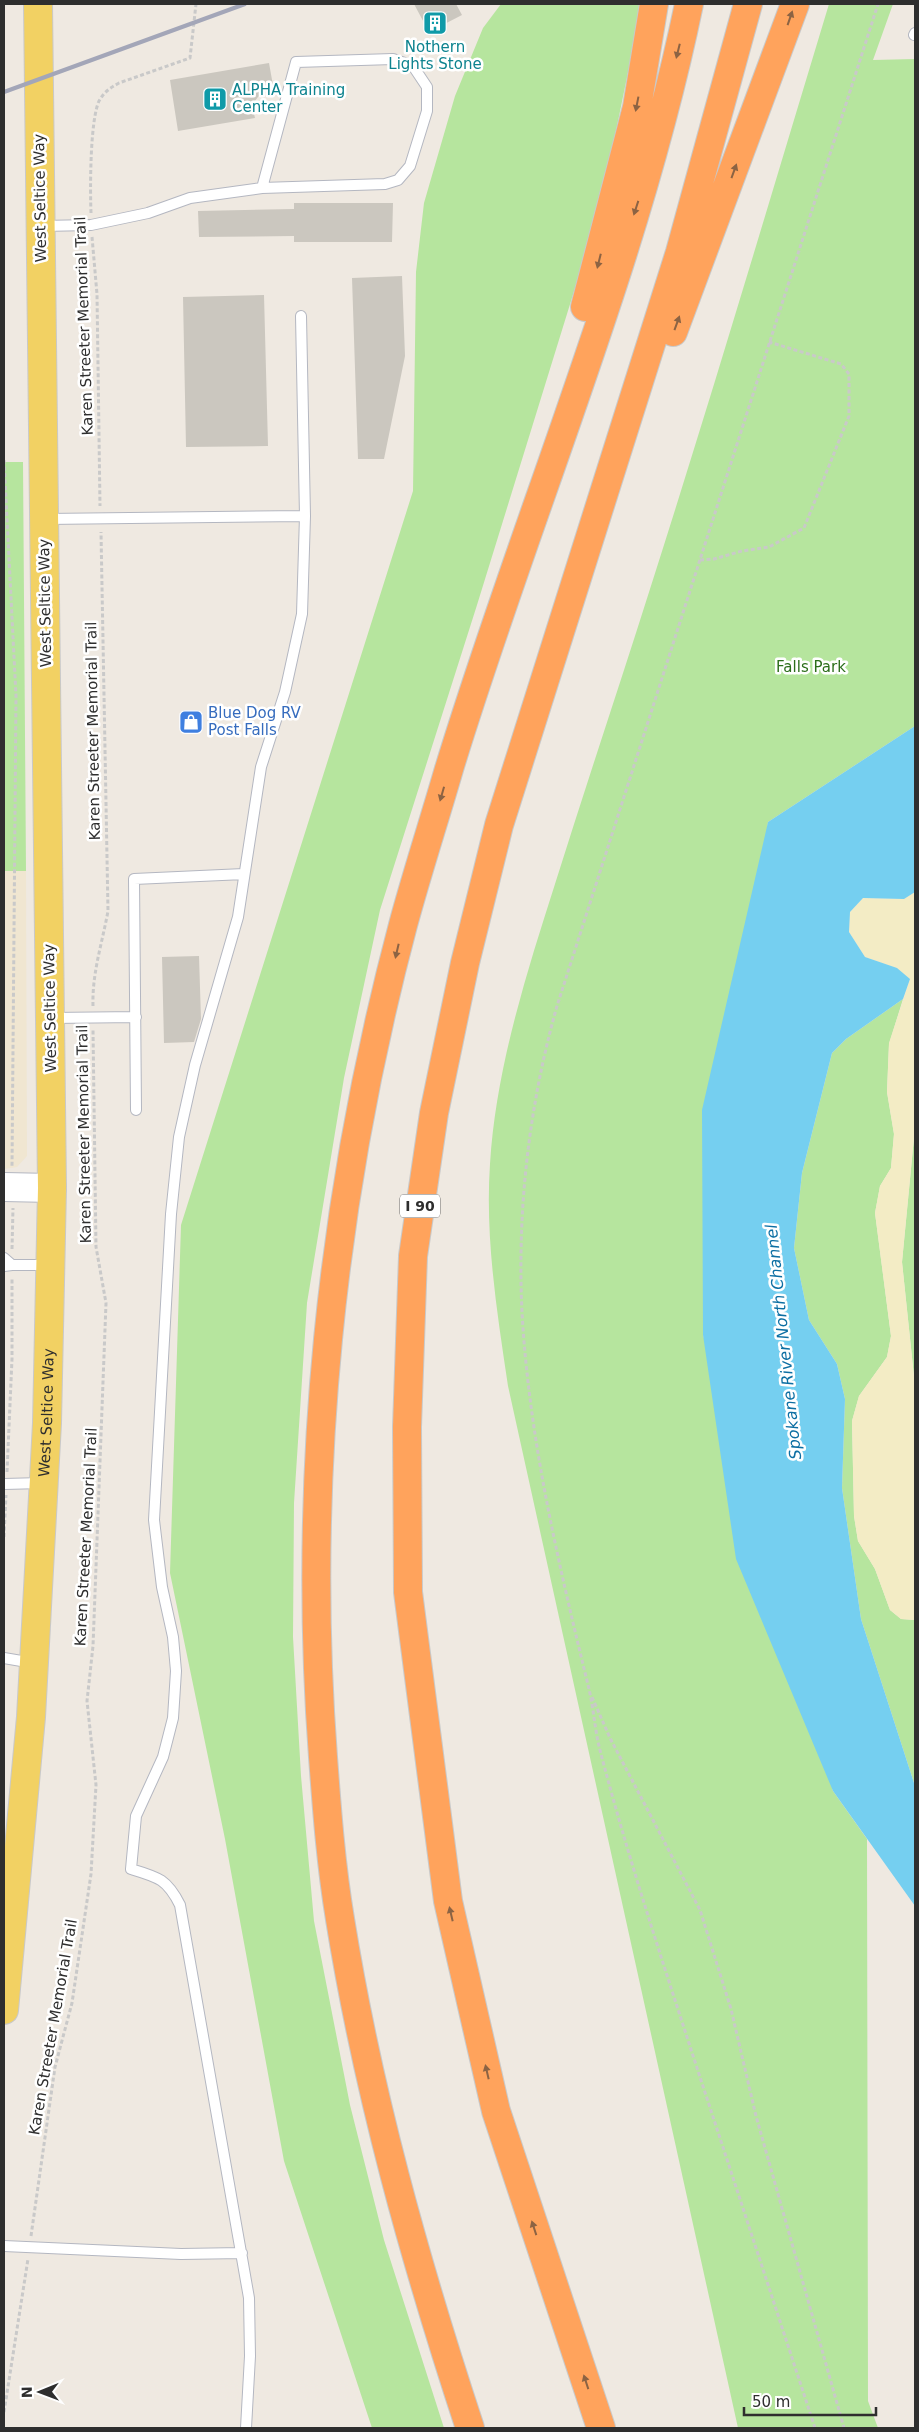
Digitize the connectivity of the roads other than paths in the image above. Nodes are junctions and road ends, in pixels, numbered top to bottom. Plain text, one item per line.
1 (38, 4) edge
2 (654, 4) edge
3 (689, 4) edge
4 (748, 4) edge
5 (795, 4) edge
6 (262, 188) junction
7 (41, 226) junction
8 (301, 316) dead end
9 (305, 516) junction
10 (44, 519) junction
11 (587, 547) junction
12 (452, 761) junction
13 (244, 874) junction
14 (136, 1017) junction
15 (51, 1018) junction
16 (136, 1110) dead end
17 (8, 1187) edge
18 (52, 1188) junction
19 (4, 1258) edge
20 (50, 1265) junction
21 (8, 1266) edge
22 (44, 1483) junction
23 (5, 1484) edge
24 (4, 1658) edge
25 (34, 1664) junction
26 (4, 2010) edge
27 (4, 2246) edge
28 (242, 2253) junction
29 (246, 2428) edge
30 (470, 2428) edge
31 (601, 2428) edge

1 - 7 main road, West Seltice Way
2 -> 12 highway
3 -> 12 highway
4 - 11 highway, I 90
11 -> 5 highway
6 - 6 lane
6 - 7 lane
7 - 10 main road, West Seltice Way
8 - 9 lane
9 - 10 lane
9 - 13 lane
10 - 15 main road, West Seltice Way
31 -> 11 highway, I 90
12 -> 30 highway
13 - 14 lane
13 - 28 lane
14 - 15 lane
14 - 16 lane
15 - 18 main road, West Seltice Way
17 - 18 street
18 - 20 main road, West Seltice Way
19 - 21 lane
20 - 21 lane
20 - 22 main road, West Seltice Way
22 - 23 lane
22 - 25 main road, West Seltice Way
24 - 25 lane
25 - 26 main road, West Seltice Way
27 - 28 lane
28 - 29 lane

